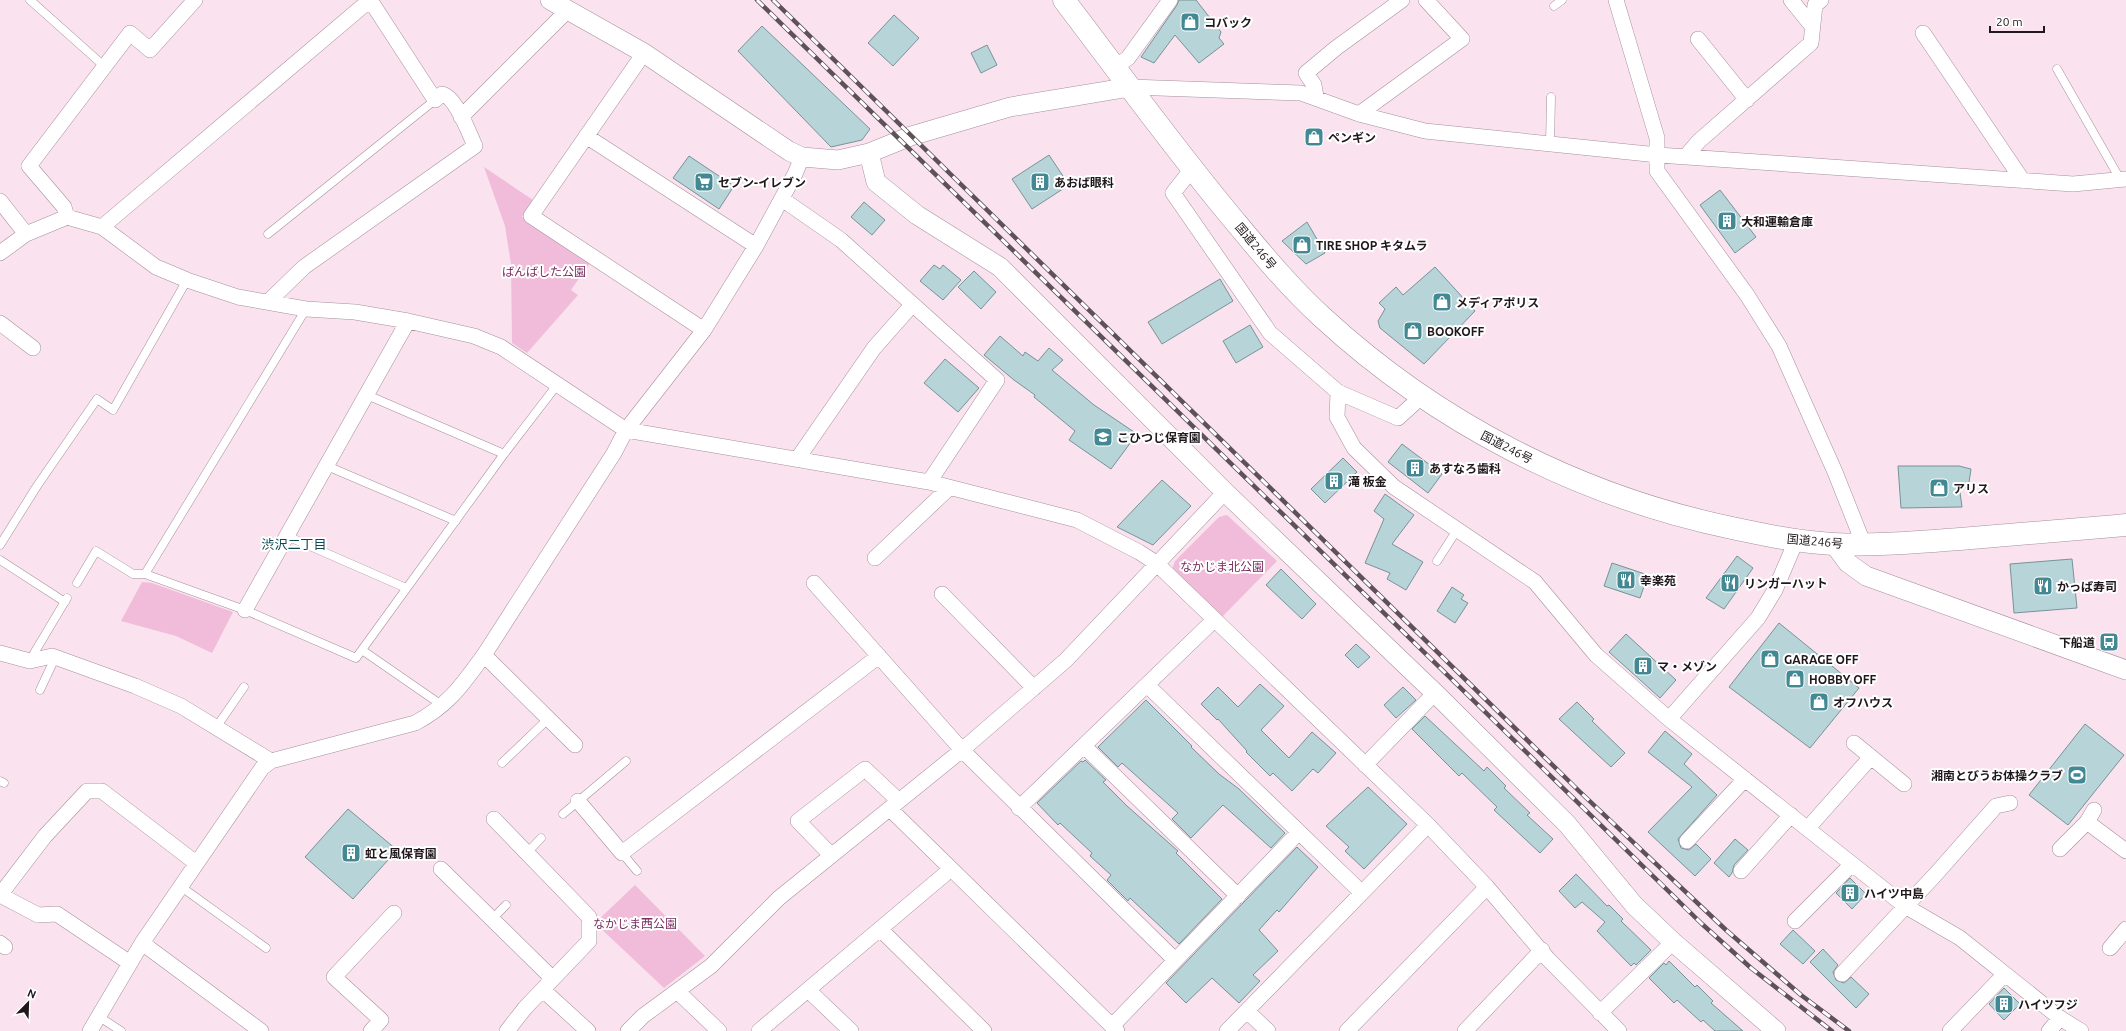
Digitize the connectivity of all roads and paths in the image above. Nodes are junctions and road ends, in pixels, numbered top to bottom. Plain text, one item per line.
1 (30, 0) edge
2 (195, 0) edge
3 (550, 0) edge
4 (1064, 0) edge
5 (1170, 0) edge
6 (1402, 0) edge
7 (1426, 0) edge
8 (1562, 0) edge
9 (1616, 0) edge
10 (1791, 0) edge
11 (1821, 0) edge
12 (1554, 6) dead end
13 (568, 10) junction
14 (1812, 26) junction
15 (1923, 33) dead end
16 (1698, 39) dead end
17 (644, 53) junction
18 (104, 66) junction
19 (1114, 67) junction
20 (2057, 70) dead end
21 (1130, 87) junction
22 (1316, 97) junction
23 (1551, 97) dead end
24 (435, 100) junction
25 (1747, 100) junction
26 (1359, 114) junction
27 (461, 117) junction
28 (586, 136) junction
29 (1550, 144) junction
30 (870, 153) junction
31 (1658, 155) junction
32 (1686, 156) junction
33 (802, 157) junction
34 (1192, 169) junction
35 (2123, 179) edge
36 (2024, 181) junction
37 (782, 198) junction
38 (0, 201) edge
39 (67, 217) junction
40 (102, 227) junction
41 (26, 234) junction
42 (268, 234) dead end
43 (756, 246) junction
44 (0, 253) edge
45 (187, 280) junction
46 (268, 302) junction
47 (912, 305) junction
48 (306, 309) junction
49 (408, 321) junction
50 (0, 323) edge
51 (704, 330) junction
52 (33, 348) dead end
53 (556, 385) junction
54 (1338, 392) junction
55 (367, 395) junction
56 (1421, 397) junction
57 (626, 430) junction
58 (504, 454) junction
59 (798, 458) junction
60 (327, 466) junction
61 (929, 482) junction
62 (949, 488) junction
63 (1224, 492) junction
64 (456, 521) junction
65 (2126, 525) edge
66 (1457, 530) junction
67 (287, 536) junction
68 (1796, 541) junction
69 (1834, 544) junction
70 (0, 545) edge
71 (1864, 545) junction
72 (875, 558) dead end
73 (0, 560) edge
74 (1436, 561) dead end
75 (1156, 564) junction
76 (145, 574) junction
77 (76, 583) dead end
78 (814, 583) dead end
79 (406, 588) junction
80 (942, 594) dead end
81 (245, 610) junction
82 (1214, 620) junction
83 (362, 650) junction
84 (0, 653) edge
85 (484, 655) junction
86 (879, 656) junction
87 (55, 658) junction
88 (30, 661) junction
89 (2126, 670) edge
90 (1148, 685) junction
91 (244, 686) dead end
92 (1034, 688) junction
93 (40, 690) dead end
94 (1435, 693) junction
95 (442, 706) junction
96 (548, 719) junction
97 (1669, 719) junction
98 (215, 729) junction
99 (1854, 743) dead end
100 (575, 746) dead end
101 (1084, 746) junction
102 (962, 750) junction
103 (1871, 757) junction
104 (271, 761) junction
105 (626, 761) dead end
106 (502, 763) dead end
107 (1365, 765) junction
108 (1745, 778) junction
109 (1904, 784) dead end
110 (578, 802) junction
111 (2010, 803) dead end
112 (894, 805) junction
113 (1019, 808) junction
114 (564, 814) dead end
115 (1792, 815) junction
116 (494, 819) dead end
117 (1428, 825) junction
118 (1808, 828) junction
119 (1299, 832) junction
120 (541, 838) dead end
121 (1687, 841) dead end
122 (2060, 849) dead end
123 (2126, 851) edge
124 (527, 853) junction
125 (622, 853) junction
126 (831, 855) junction
127 (196, 863) junction
128 (1851, 865) junction
129 (441, 869) dead end
130 (951, 869) junction
131 (637, 871) dead end
132 (1741, 871) dead end
133 (180, 886) junction
134 (1487, 887) junction
135 (1362, 893) junction
136 (0, 895) edge
137 (1238, 896) junction
138 (506, 905) dead end
139 (1905, 906) junction
140 (394, 913) dead end
141 (492, 919) junction
142 (1795, 921) dead end
143 (880, 929) junction
144 (2126, 929) edge
145 (1673, 942) junction
146 (142, 943) junction
147 (266, 948) dead end
148 (2110, 948) dead end
149 (1542, 950) junction
150 (1175, 960) junction
151 (130, 963) junction
152 (1842, 974) dead end
153 (2004, 975) junction
154 (553, 979) junction
155 (543, 990) junction
156 (808, 990) junction
157 (677, 991) junction
158 (1247, 1011) junction
159 (1600, 1013) junction
160 (98, 1016) junction
161 (2060, 1018) junction
162 (1114, 1029) edge
163 (1472, 1029) edge
164 (90, 1031) edge
165 (121, 1031) edge
166 (261, 1031) edge
167 (371, 1031) edge
168 (507, 1031) edge
169 (588, 1031) edge
170 (628, 1031) edge
171 (719, 1031) edge
172 (759, 1031) edge
173 (851, 1031) edge
174 (984, 1031) edge
175 (1227, 1031) edge
176 (1268, 1031) edge
177 (1347, 1031) edge
178 (1619, 1031) edge
179 (1776, 1031) edge
180 (1950, 1031) edge
181 (2049, 1031) edge
182 (2081, 1031) edge

1 - 18 lane
2 - 18 street
3 - 13 street
4 - 19 highway, 国道246号
5 - 19 street
6 - 22 street
7 - 26 street
8 - 12 lane
9 - 31 street
10 - 14 street
11 - 14 street
13 - 17 street
13 - 27 street
14 - 25 street
15 - 36 street
16 - 25 street
17 - 28 street
17 - 33 street
18 - 39 street
19 - 21 highway, 国道246号
20 - 35 lane
21 - 22 street
21 - 30 street
21 - 34 highway, 国道246号
22 - 26 street
23 - 29 lane
24 - 27 street
24 - 40 street
24 - 42 lane
25 - 32 street
26 - 29 street
27 - 46 street
28 - 43 street
28 - 51 street
29 - 31 street
30 - 33 street
30 - 63 street
31 - 32 street
31 - 71 street
32 - 36 street
33 - 37 street
34 - 54 street
34 - 56 highway, 国道246号
35 - 36 street
37 - 43 street
37 - 47 street
38 - 41 street
39 - 40 street
39 - 41 street
40 - 45 street
41 - 44 street
43 - 51 street
45 - 46 street
45 - 70 lane
46 - 48 street
47 - 59 street
47 - 61 street
48 - 49 street
48 - 76 lane
49 - 53 street
49 - 55 street
50 - 52 street
51 - 57 street
53 - 57 street
53 - 58 lane
54 - 56 street
54 - 66 street
55 - 58 lane
55 - 60 street
56 - 68 highway, 国道246号
57 - 59 street
57 - 85 street
58 - 64 lane
59 - 61 street
60 - 64 lane
60 - 67 street
61 - 62 street
62 - 72 street
62 - 75 street
63 - 75 street
63 - 94 street
64 - 79 lane
65 - 71 highway, 国道246号
66 - 74 lane
66 - 97 street
67 - 79 lane
67 - 81 street
68 - 69 highway, 国道246号
68 - 97 street
69 - 71 highway, 国道246号
69 - 89 street
73 - 88 lane
75 - 82 street
75 - 92 street
76 - 77 lane
76 - 81 lane
78 - 86 street
79 - 83 lane
80 - 92 street
81 - 83 lane
82 - 90 street
82 - 107 street
83 - 95 lane
84 - 88 street
85 - 95 street
85 - 96 street
86 - 102 street
86 - 125 street
87 - 88 street
87 - 93 lane
87 - 98 street
90 - 101 street
90 - 119 street
91 - 98 lane
92 - 102 street
94 - 107 street
94 - 145 street
95 - 104 street
96 - 100 street
96 - 106 lane
97 - 108 street
98 - 104 street
99 - 103 street
101 - 113 street
101 - 137 street
102 - 112 street
102 - 113 street
103 - 109 street
103 - 118 street
104 - 127 street
105 - 110 lane
107 - 117 street
108 - 115 street
108 - 121 street
110 - 114 lane
110 - 125 street
111 - 139 street
112 - 126 street
112 - 126 street
112 - 130 street
113 - 150 street
115 - 118 street
115 - 132 street
116 - 124 street
117 - 134 street
117 - 135 street
118 - 128 street
119 - 135 street
119 - 137 street
120 - 124 lane
122 - 123 street
124 - 154 street
125 - 131 lane
126 - 157 street
127 - 133 street
127 - 136 street
128 - 139 street
128 - 142 street
129 - 141 street
130 - 143 street
130 - 162 street
133 - 146 street
133 - 147 lane
134 - 149 street
134 - 177 street
135 - 158 street
136 - 151 street
137 - 150 street
138 - 141 lane
139 - 152 street
139 - 153 street
140 - 167 street
141 - 154 street
143 - 156 street
143 - 174 street
144 - 148 street
145 - 159 street
145 - 179 street
146 - 151 street
146 - 166 street
149 - 159 street
149 - 163 street
150 - 162 street
151 - 160 street
153 - 161 street
153 - 180 street
154 - 155 street
155 - 168 street
155 - 169 street
156 - 172 street
156 - 173 street
157 - 170 street
157 - 171 street
158 - 175 street
158 - 176 street
159 - 178 street
160 - 164 street
160 - 165 lane
161 - 181 street
161 - 182 street

